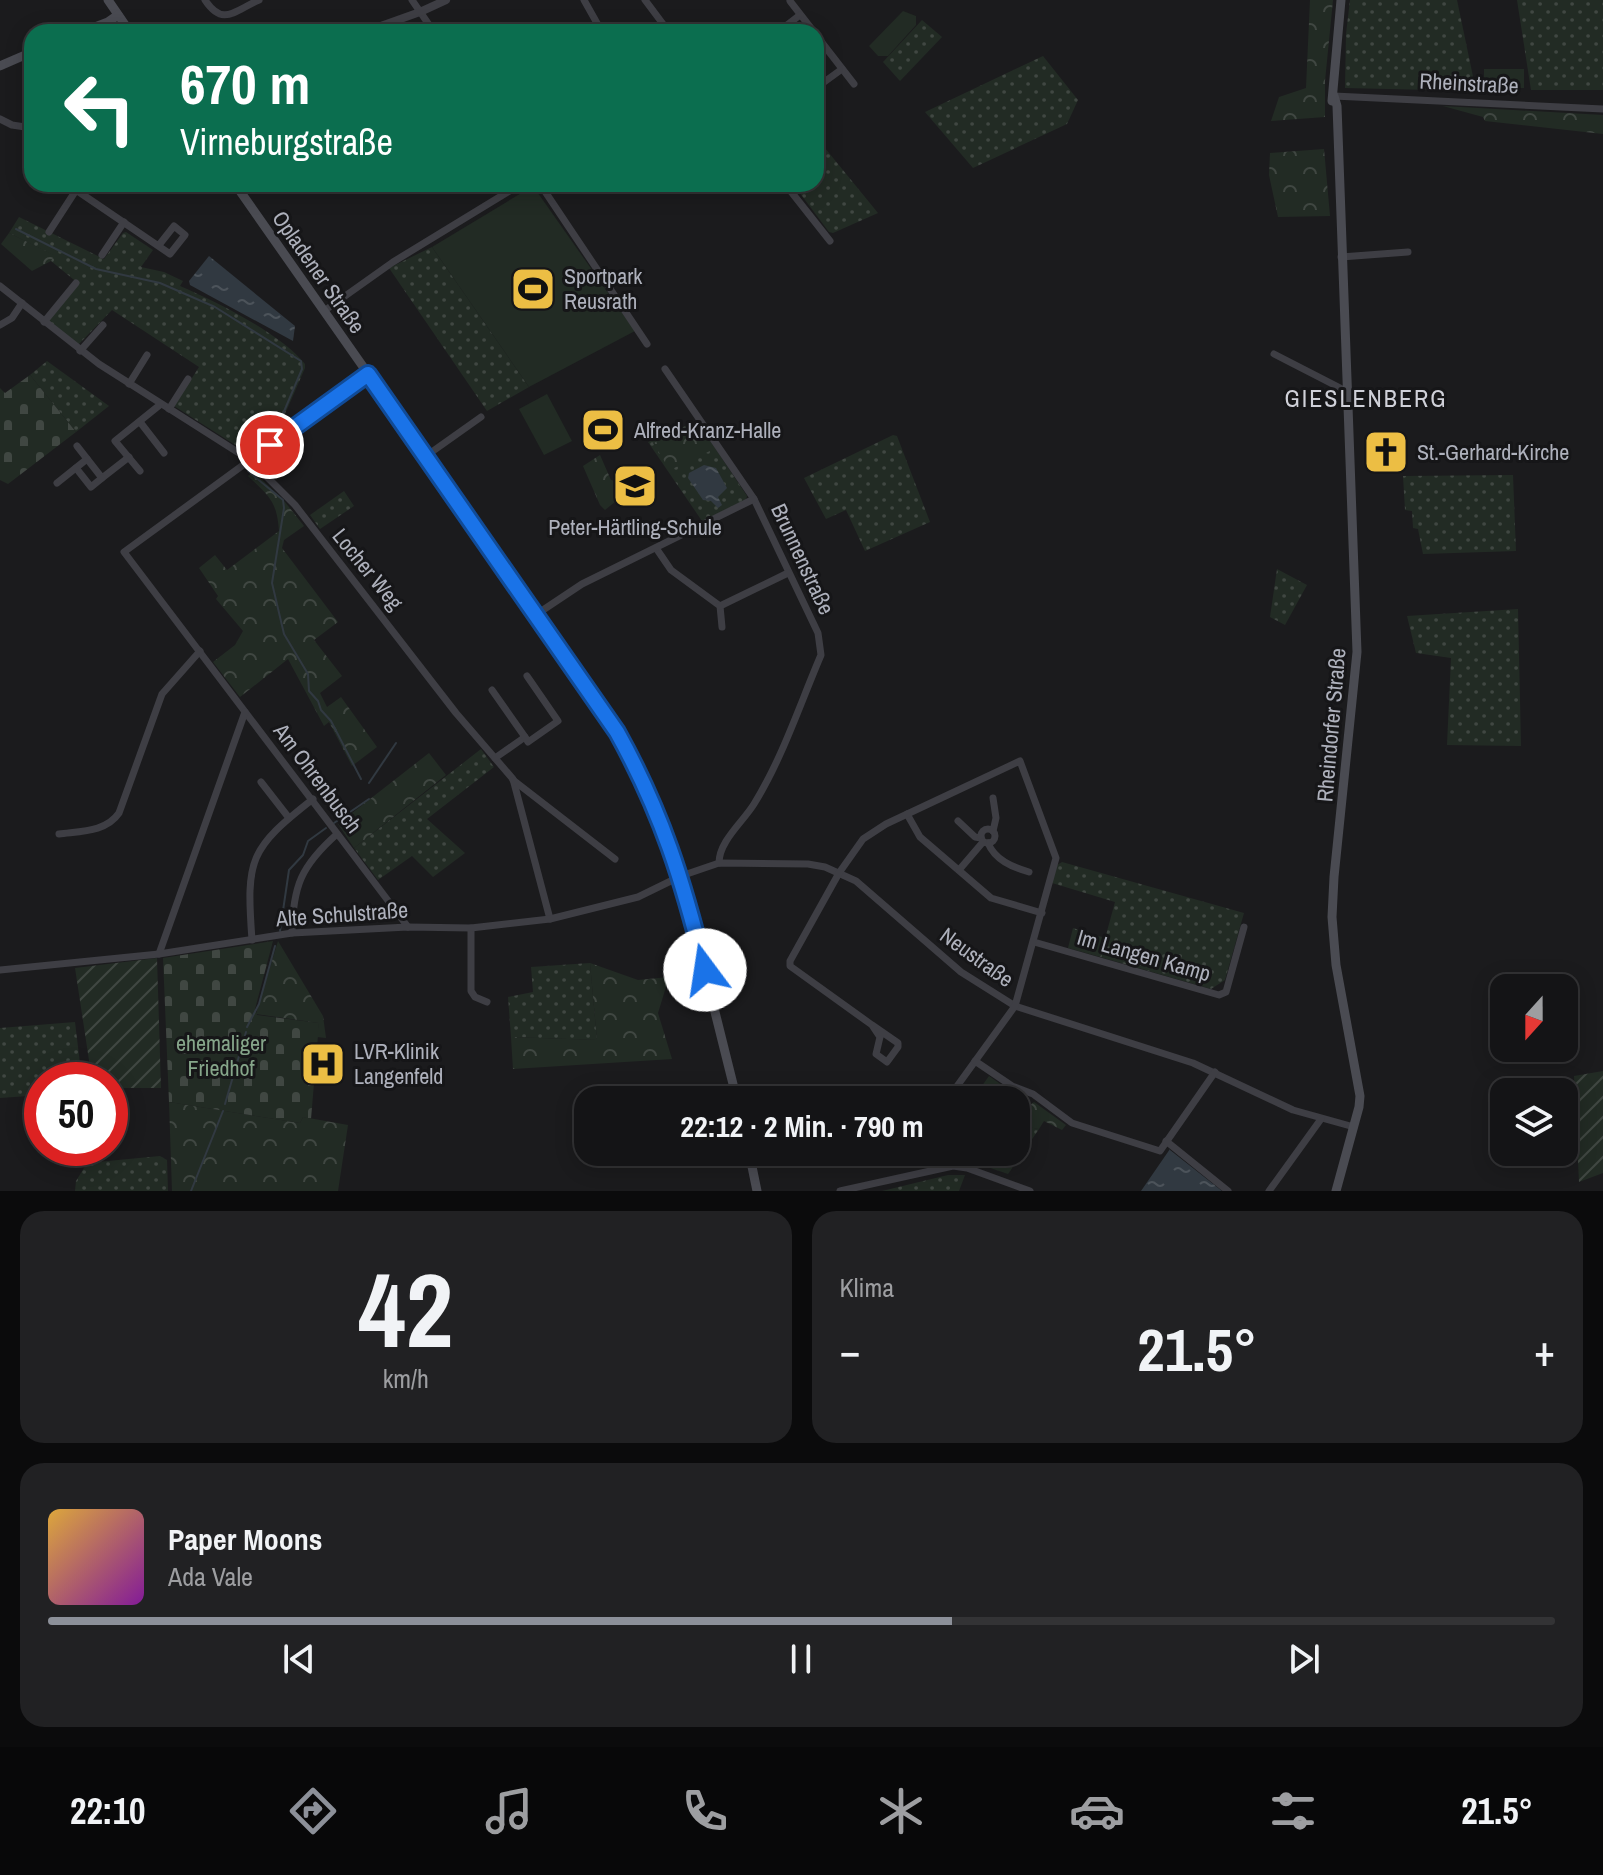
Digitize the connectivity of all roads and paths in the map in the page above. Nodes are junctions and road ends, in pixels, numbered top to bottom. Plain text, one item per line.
1 (108, 0) edge
2 (205, 0) edge
3 (259, 0) edge
4 (412, 0) edge
5 (446, 0) edge
6 (584, 0) edge
7 (645, 0) edge
8 (1341, 0) edge
9 (790, 1) edge
10 (245, 3) edge
11 (420, 12) junction
12 (118, 15) junction
13 (800, 15) junction
14 (103, 24) edge
15 (124, 24) edge
16 (386, 24) edge
17 (428, 24) edge
18 (598, 24) edge
19 (663, 24) edge
20 (788, 24) edge
21 (807, 24) edge
22 (824, 46) edge
23 (24, 56) edge
24 (0, 66) edge
25 (842, 69) junction
26 (824, 82) edge
27 (854, 84) dead end
28 (1334, 96) junction
29 (1603, 109) edge
30 (0, 119) edge
31 (24, 127) edge
32 (75, 192) edge
33 (85, 192) edge
34 (241, 192) edge
35 (508, 192) edge
36 (545, 192) edge
37 (791, 192) edge
38 (124, 222) junction
39 (49, 232) dead end
40 (830, 241) dead end
41 (159, 245) dead end
42 (1408, 252) dead end
43 (102, 255) dead end
44 (1341, 257) junction
45 (76, 283) dead end
46 (0, 286) edge
47 (22, 303) junction
48 (324, 311) junction
49 (44, 322) junction
50 (0, 325) edge
51 (103, 325) dead end
52 (647, 344) dead end
53 (80, 351) junction
54 (1274, 354) dead end
55 (147, 355) dead end
56 (665, 369) dead end
57 (368, 374) junction
58 (188, 379) dead end
59 (129, 384) junction
60 (1348, 392) junction
61 (161, 404) junction
62 (169, 409) junction
63 (481, 417) dead end
64 (140, 422) junction
65 (77, 446) dead end
66 (164, 453) dead end
67 (426, 456) junction
68 (129, 457) junction
69 (87, 459) junction
70 (250, 460) junction
71 (76, 468) junction
72 (140, 471) dead end
73 (102, 478) junction
74 (57, 483) dead end
75 (754, 499) junction
76 (656, 548) junction
77 (788, 573) junction
78 (720, 606) junction
79 (537, 614) junction
80 (722, 627) dead end
81 (200, 651) junction
82 (527, 676) dead end
83 (492, 690) dead end
84 (245, 712) junction
85 (525, 737) junction
86 (495, 758) junction
87 (513, 779) junction
88 (261, 782) dead end
89 (993, 798) dead end
90 (313, 799) junction
91 (907, 814) junction
92 (289, 818) junction
93 (958, 821) dead end
94 (59, 834) dead end
95 (337, 834) junction
96 (984, 841) junction
97 (615, 859) dead end
98 (719, 863) junction
99 (959, 870) junction
100 (1029, 872) dead end
101 (839, 873) junction
102 (681, 876) junction
103 (1042, 913) junction
104 (550, 919) junction
105 (408, 927) junction
106 (1244, 927) dead end
107 (471, 928) junction
108 (292, 933) junction
109 (252, 940) junction
110 (1034, 942) junction
111 (159, 954) junction
112 (0, 970) edge
113 (487, 1002) dead end
114 (1015, 1006) junction
115 (872, 1025) junction
116 (975, 1061) junction
117 (1215, 1072) junction
118 (734, 1086) edge
119 (957, 1086) edge
120 (1321, 1119) junction
121 (1354, 1127) junction
122 (1166, 1141) junction
123 (752, 1166) edge
124 (757, 1191) edge
125 (840, 1191) edge
126 (1030, 1191) edge
127 (1228, 1191) edge
128 (1269, 1191) edge
129 (1336, 1191) edge

1 - 12 main road
2 - 10 street
3 - 10 street
4 - 11 street
5 - 11 street
6 - 18 street
7 - 19 street
8 - 28 main road, Rheindorfer Straße
9 - 13 street
11 - 16 street
11 - 17 street
12 - 14 main road
12 - 15 main road
13 - 20 street
13 - 21 street
22 - 25 street
23 - 24 main road
25 - 26 street
25 - 27 street
28 - 29 street, Rheinstraße
28 - 44 main road, Rheindorfer Straße
30 - 31 street
32 - 39 street
33 - 38 street
34 - 48 main road, Opladener Straße
35 - 48 street
36 - 52 street
37 - 40 street
38 - 41 street
38 - 43 street
42 - 44 street
44 - 60 main road, Rheindorfer Straße
45 - 49 street
46 - 47 street, Locher Weg
47 - 49 street, Locher Weg
47 - 50 street
48 - 57 main road, Opladener Straße
49 - 53 street, Locher Weg
51 - 53 street
53 - 59 street, Locher Weg
54 - 60 street
55 - 59 street
56 - 75 street, Brunnenstraße
57 - 67 main road, Opladener Straße
57 - 70 street
58 - 62 street
59 - 61 street, Locher Weg
60 - 121 main road, Rheindorfer Straße
61 - 62 street, Locher Weg
61 - 64 street
62 - 70 street, Locher Weg
63 - 67 street
64 - 66 street
64 - 68 street
65 - 69 street
67 - 79 main road, Opladener Straße
68 - 72 street
68 - 73 street
69 - 71 street
69 - 73 street
70 - 81 street, Am Ohrenbusch
70 - 86 street, Locher Weg
71 - 73 street
71 - 74 street
75 - 76 street
75 - 77 street, Brunnenstraße
76 - 78 street
76 - 79 street
77 - 78 street
77 - 98 street, Brunnenstraße
78 - 80 street
79 - 102 main road, Opladener Straße
81 - 84 street, Am Ohrenbusch
81 - 94 street
82 - 85 street
83 - 85 street
84 - 90 street, Am Ohrenbusch
84 - 111 street
85 - 86 street
86 - 87 street, Locher Weg
87 - 97 street, Locher Weg
87 - 104 street, Locher Weg
88 - 92 street
89 - 96 street
90 - 92 street
90 - 95 street, Am Ohrenbusch
91 - 99 street
91 - 101 street
91 - 103 street
92 - 109 street
93 - 96 street
95 - 105 street, Am Ohrenbusch
95 - 108 street
96 - 99 street
96 - 100 street
98 - 101 street, Neustraße
98 - 102 street, Neustraße
99 - 103 street
101 - 114 street, Neustraße
101 - 115 street
102 - 104 street, Alte Schulstraße
102 - 118 main road, Opladener Straße
103 - 110 street
104 - 107 street, Alte Schulstraße
105 - 107 street, Alte Schulstraße
105 - 108 street, Alte Schulstraße
106 - 110 street, Im Langen Kamp
107 - 113 street
108 - 109 street, Alte Schulstraße
109 - 111 street, Alte Schulstraße
110 - 114 street
111 - 112 street, Alte Schulstraße
114 - 116 street
114 - 117 street, Neustraße
115 - 115 street
116 - 119 street
116 - 122 street
117 - 120 street, Neustraße
117 - 122 street
120 - 121 street, Neustraße
120 - 128 street
121 - 129 main road, Rheindorfer Straße
122 - 127 street
123 - 124 main road
125 - 126 street

